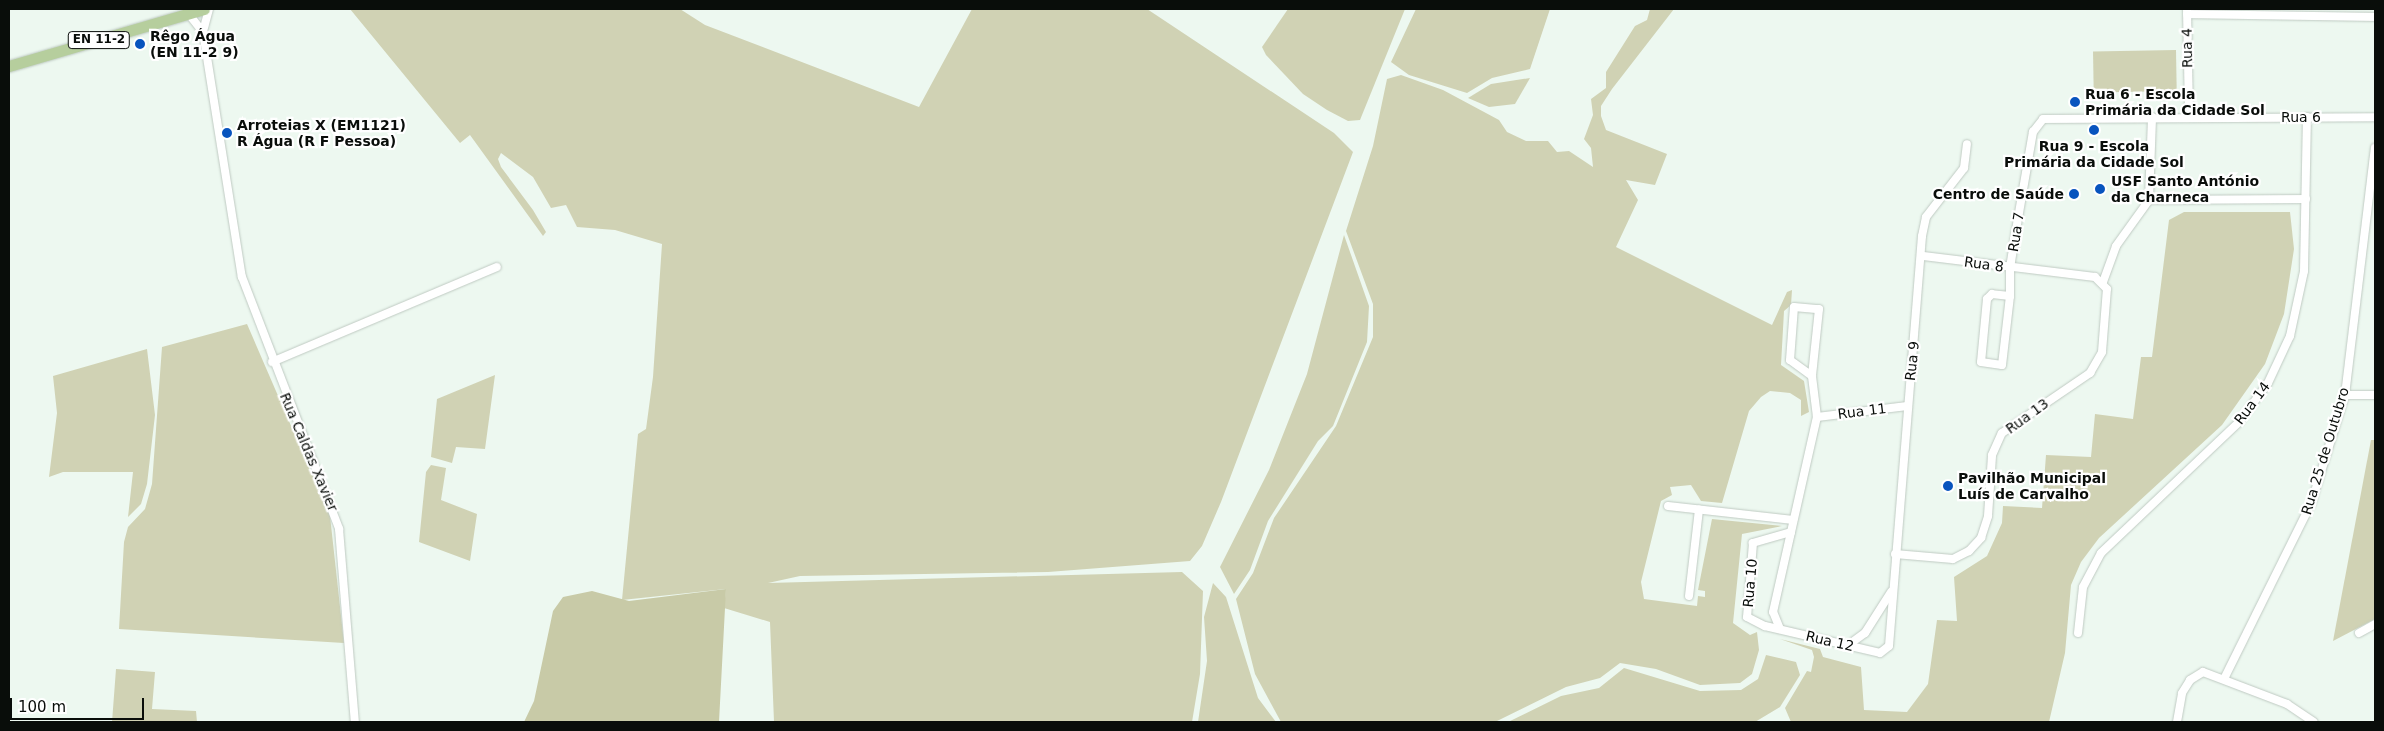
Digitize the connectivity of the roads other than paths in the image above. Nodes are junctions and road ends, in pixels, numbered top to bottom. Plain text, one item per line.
1 (200, 10) edge
2 (2187, 12) edge
3 (2283, 12) edge
4 (2375, 17) edge
5 (203, 32) junction
6 (9, 66) edge
7 (2048, 117) joint
8 (2152, 117) junction
9 (2189, 117) junction
10 (2307, 117) junction
11 (2375, 117) edge
12 (1967, 144) dead end
13 (2375, 148) edge
14 (2306, 199) junction
15 (2149, 200) junction
16 (1923, 256) junction
17 (497, 267) dead end
18 (2010, 268) junction
19 (2103, 282) junction
20 (2010, 296) junction
21 (272, 362) junction
22 (1812, 376) junction
23 (2345, 395) junction
24 (2375, 395) edge
25 (1907, 406) junction
26 (1817, 417) junction
27 (1668, 506) dead end
28 (1699, 510) junction
29 (1794, 520) junction
30 (1791, 532) junction
31 (1895, 554) junction
32 (1892, 590) junction
33 (1689, 596) dead end
34 (2375, 624) edge
35 (1780, 629) junction
36 (2078, 633) dead end
37 (2358, 633) dead end
38 (1847, 646) junction
39 (1880, 653) joint
40 (2224, 677) junction
41 (355, 722) edge
42 (2177, 722) edge
43 (2314, 722) edge

1 - 5 street
1 - 5 street
1 - 6 main road, EN 11-2
2 - 3 street
2 - 9 street, Rua 4
3 - 4 street
5 - 21 street, Rua Caldas Xavier
7 - 8 street, Rua 6
7 - 18 street, Rua 7
8 - 9 street, Rua 6
8 - 15 street
9 - 10 street, Rua 6
10 - 11 street, Rua 6
10 - 14 street, Rua 14
12 - 16 street, Rua 9
13 - 23 street, Rua 25 de Outubro
14 - 15 street
14 - 36 street, Rua 14
15 - 19 street
16 - 18 street, Rua 8
16 - 25 street, Rua 9
17 - 21 street
18 - 19 street, Rua 8
18 - 20 street, Rua 7
19 - 31 street, Rua 13
20 - 20 street, Rua 7
21 - 41 street, Rua Caldas Xavier
22 - 22 street, Rua 10
22 - 26 street, Rua 10
23 - 24 street
23 - 40 street, Rua 25 de Outubro
25 - 26 street, Rua 11
25 - 31 street, Rua 9
26 - 29 street, Rua 10
27 - 28 street
28 - 29 street
28 - 33 street
29 - 30 street, Rua 10
30 - 35 street, Rua 10
30 - 35 street, Rua 10
31 - 32 street, Rua 9
32 - 38 street, Rua 9
32 - 39 street, Rua 9
34 - 37 street
35 - 38 street, Rua 12
38 - 39 street, Rua 12
40 - 42 street
40 - 43 street

